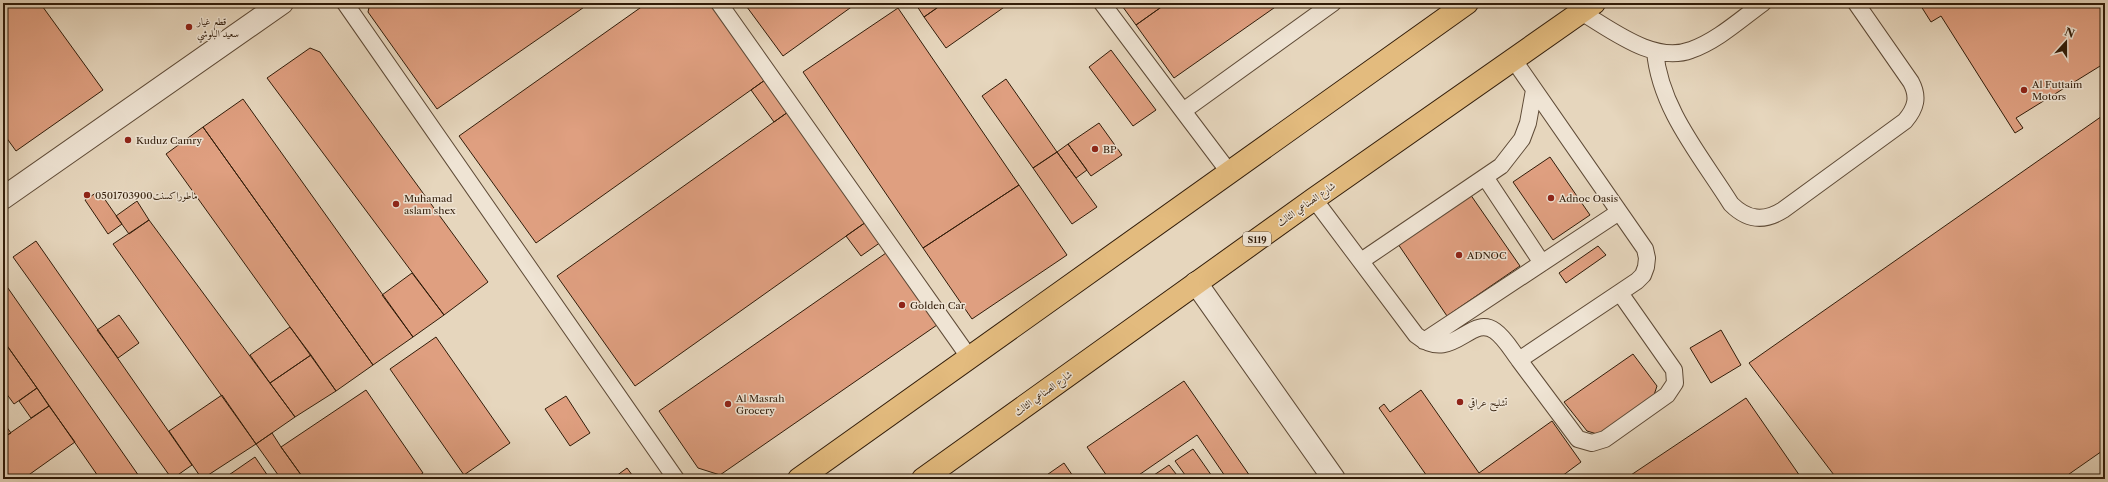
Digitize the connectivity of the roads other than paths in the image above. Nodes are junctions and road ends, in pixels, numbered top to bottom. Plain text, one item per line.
1 (345, 3) edge
2 (719, 3) edge
3 (1102, 3) edge
4 (1333, 3) edge
5 (1467, 3) edge
6 (1763, 3) edge
7 (1856, 3) edge
8 (273, 6) edge
9 (1588, 8) edge
10 (1655, 51) junction
11 (1513, 59) junction
12 (1534, 90) junction
13 (1183, 112) junction
14 (1229, 172) junction
15 (1485, 177) junction
16 (3, 198) edge
17 (1314, 199) junction
18 (1619, 212) junction
19 (1361, 261) junction
20 (1542, 263) junction
21 (1196, 283) junction
22 (1620, 293) junction
23 (1424, 341) junction
24 (969, 357) junction
25 (1519, 360) junction
26 (676, 479) edge
27 (799, 479) edge
28 (923, 479) edge
29 (1334, 479) edge

1 - 26 lane
2 - 24 lane
3 - 13 lane
4 - 13 lane
5 - 14 main road
6 - 10 lane
7 - 10 lane
8 - 16 street
9 - 10 lane
9 - 11 main road, شارع الصناعي الثالث / S119
11 - 12 lane
11 - 17 main road, شارع الصناعي الثالث / S119
12 - 15 lane
12 - 18 lane
13 - 14 lane
14 - 24 main road
15 - 19 lane
15 - 20 lane
17 - 19 lane
17 - 21 main road, شارع الصناعي الثالث / S119
18 - 20 lane
18 - 22 lane
19 - 23 lane
20 - 23 lane
21 - 28 main road, شارع الصناعي الثالث / S119
21 - 29 street
22 - 25 lane
22 - 25 lane
23 - 25 lane
24 - 27 main road

